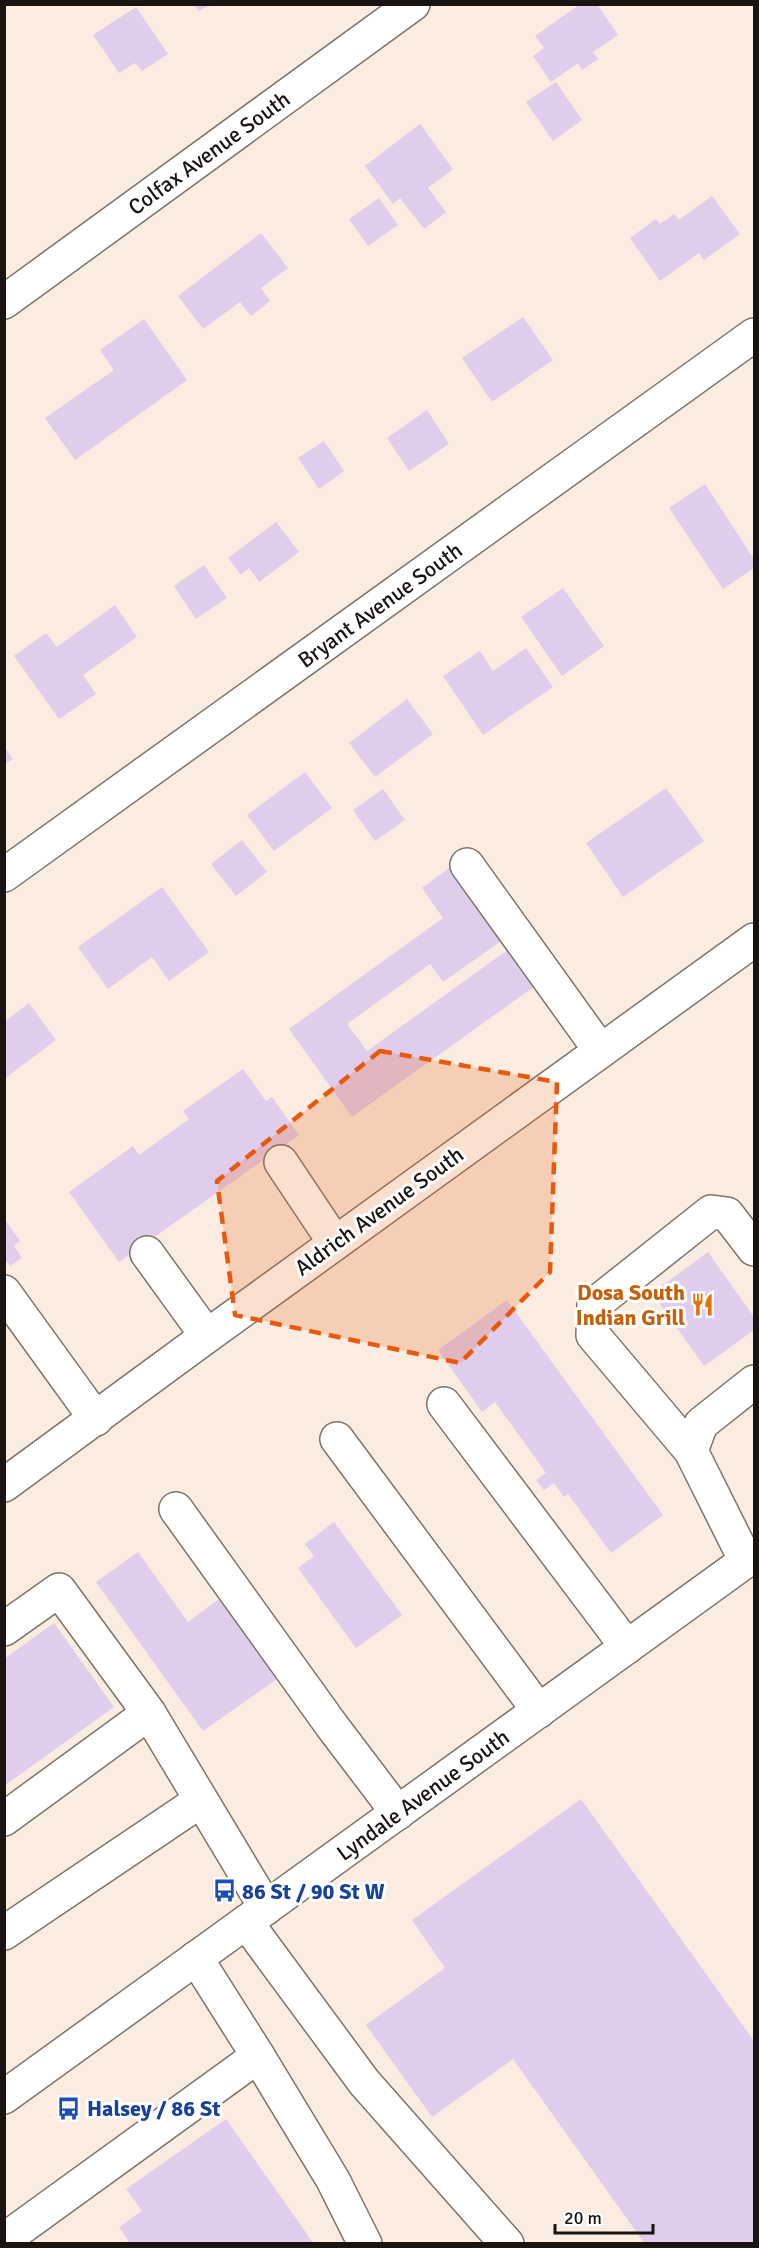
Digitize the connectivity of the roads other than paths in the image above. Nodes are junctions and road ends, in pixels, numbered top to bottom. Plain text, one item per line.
1 (413, 4) edge
2 (4, 302) edge
3 (754, 335) edge
4 (468, 865) dead end
5 (4, 875) edge
6 (754, 940) edge
7 (600, 1050) junction
8 (281, 1162) dead end
9 (335, 1243) junction
10 (754, 1250) edge
11 (147, 1253) dead end
12 (4, 1292) edge
13 (207, 1336) junction
14 (754, 1383) edge
15 (444, 1404) dead end
16 (96, 1419) junction
17 (337, 1438) dead end
18 (691, 1451) junction
19 (4, 1485) edge
20 (176, 1509) dead end
21 (750, 1558) edge
22 (4, 1629) edge
23 (627, 1647) junction
24 (539, 1711) junction
25 (149, 1713) junction
26 (200, 1801) junction
27 (398, 1813) junction
28 (4, 1819) edge
29 (256, 1915) junction
30 (4, 1933) edge
31 (196, 1958) junction
32 (258, 2056) junction
33 (4, 2097) edge
34 (4, 2240) edge
35 (365, 2244) edge
36 (507, 2244) edge

1 - 2 street, Colfax Avenue South
3 - 5 street, Bryant Avenue South
4 - 7 street
6 - 7 street, Aldrich Avenue South
7 - 9 street, Aldrich Avenue South
8 - 9 street
9 - 13 street, Aldrich Avenue South
10 - 18 street
11 - 13 street
12 - 16 street
13 - 16 street, Aldrich Avenue South
14 - 18 street
15 - 23 street
16 - 19 street, Aldrich Avenue South
17 - 24 street
18 - 21 street
20 - 27 street
21 - 23 street, Lyndale Avenue South
22 - 25 street
23 - 24 street, Lyndale Avenue South
24 - 27 street, Lyndale Avenue South
25 - 26 street
25 - 28 street
26 - 29 street
26 - 30 street
27 - 29 street, Lyndale Avenue South
29 - 31 street, Lyndale Avenue South
29 - 36 street
31 - 32 street
31 - 33 street, Lyndale Avenue South
32 - 34 street
32 - 35 street

